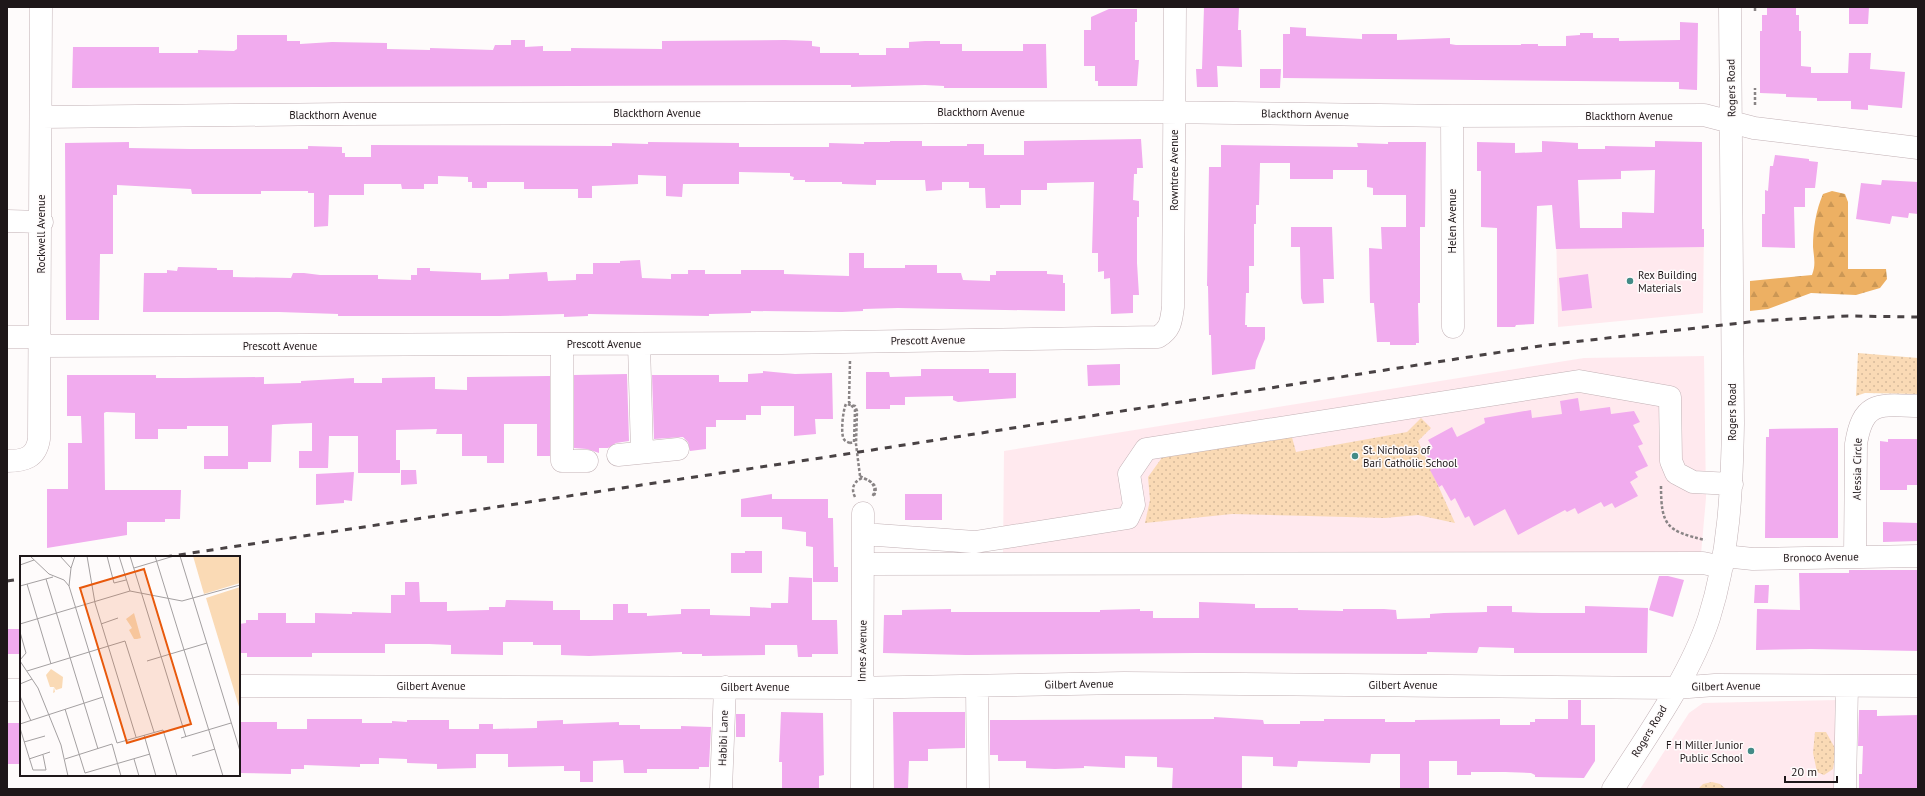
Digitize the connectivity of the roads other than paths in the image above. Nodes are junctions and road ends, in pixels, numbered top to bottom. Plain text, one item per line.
1 (41, 7) edge
2 (1175, 7) edge
3 (1730, 7) edge
4 (1174, 113) junction
5 (1452, 116) junction
6 (42, 117) junction
7 (1732, 122) junction
8 (1918, 148) edge
9 (7, 221) edge
10 (42, 222) junction
11 (1453, 327) dead end
12 (1166, 331) joint
13 (7, 337) edge
14 (40, 341) junction
15 (562, 344) junction
16 (640, 344) junction
17 (1918, 406) edge
18 (678, 449) dead end
19 (642, 452) junction
20 (618, 455) dead end
21 (7, 461) edge
22 (587, 461) dead end
23 (1732, 484) junction
24 (1918, 556) edge
25 (1855, 557) junction
26 (1723, 562) junction
27 (863, 564) junction
28 (240, 686) edge
29 (977, 686) junction
30 (1847, 686) junction
31 (1918, 686) edge
32 (725, 687) junction
33 (861, 688) junction
34 (1676, 688) junction
35 (7, 690) edge
36 (20, 690) edge
37 (721, 789) edge
38 (862, 789) edge
39 (978, 789) edge
40 (1613, 789) edge
41 (1845, 789) edge

1 - 6 street, Rockwell Avenue
2 - 4 street, Rowntree Avenue
3 - 7 street, Rogers Road
4 - 5 street, Blackthorn Avenue
4 - 6 street, Blackthorn Avenue
4 - 12 street, Rowntree Avenue
5 - 7 street, Blackthorn Avenue
5 - 11 street, Helen Avenue
6 - 10 street, Rockwell Avenue
7 - 8 street, Blackthorn Avenue
7 - 23 street, Rogers Road
9 - 10 street
10 - 14 street, Rockwell Avenue
12 - 16 street, Prescott Avenue
13 - 14 street, Prescott Avenue
14 - 15 street, Prescott Avenue
14 - 21 street, Rockwell Avenue
15 - 16 street, Prescott Avenue
15 - 22 street
16 - 19 street
17 - 25 street, Alessia Circle
18 - 19 street
19 - 20 street
23 - 26 street, Rogers Road
23 - 27 street, Innes Avenue
24 - 25 street, Bronoco Avenue
25 - 26 street, Bronoco Avenue
26 - 27 street, Bronoco Avenue
26 - 34 street, Rogers Road
27 - 33 street, Innes Avenue
28 - 32 street, Gilbert Avenue
29 - 33 street, Gilbert Avenue
29 - 34 street, Gilbert Avenue
29 - 39 street
30 - 31 street, Gilbert Avenue
30 - 34 street, Gilbert Avenue
30 - 41 street
32 - 33 street, Gilbert Avenue
32 - 37 street, Habibi Lane
33 - 38 street, Innes Avenue
34 - 40 street, Rogers Road
35 - 36 street

